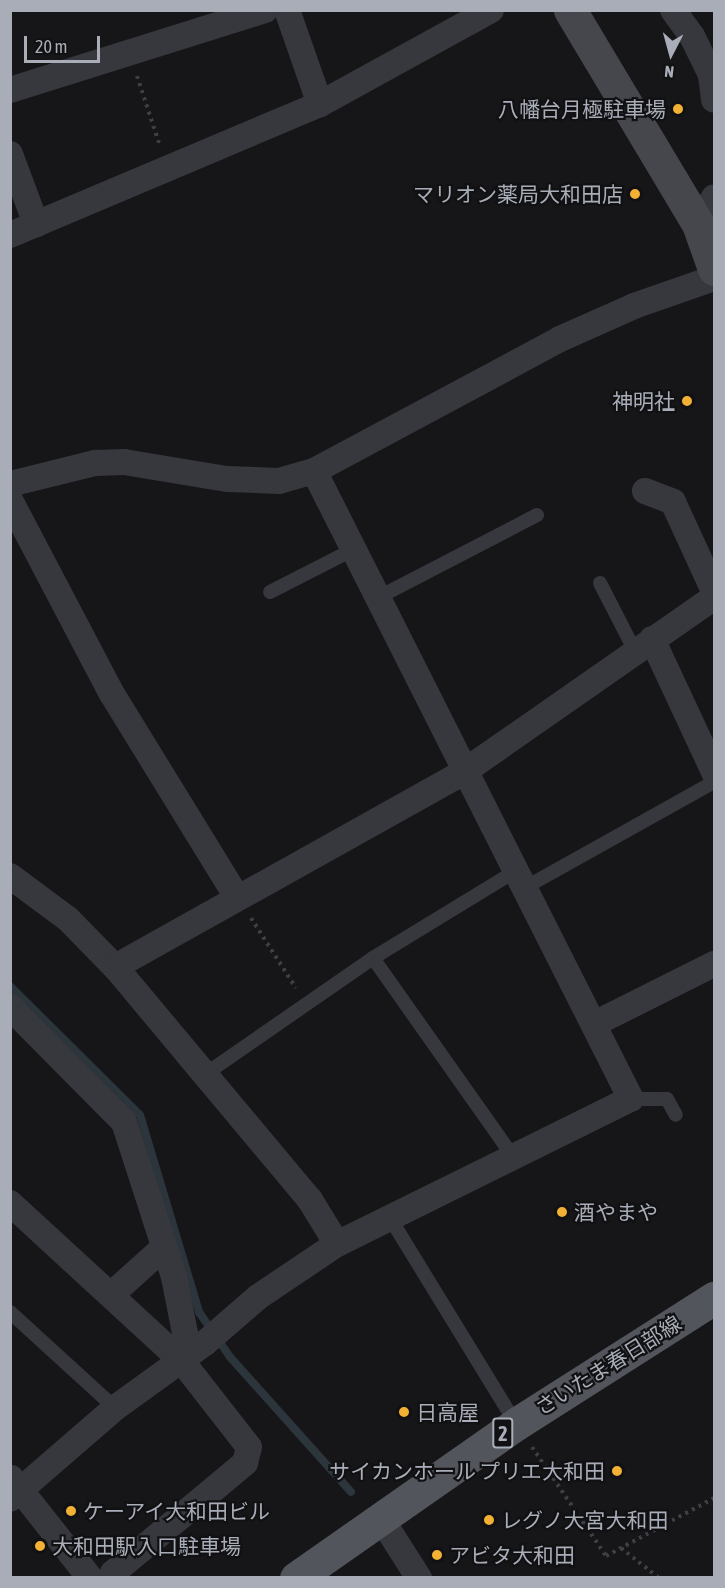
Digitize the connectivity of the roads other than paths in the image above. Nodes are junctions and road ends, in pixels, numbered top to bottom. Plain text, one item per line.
1 (265, 10) edge
2 (287, 10) edge
3 (491, 10) edge
4 (570, 10) edge
5 (673, 10) edge
6 (10, 90) edge
7 (714, 100) edge
8 (320, 104) junction
9 (10, 154) edge
10 (706, 211) edge
11 (36, 224) junction
12 (10, 235) edge
13 (714, 268) edge
14 (714, 278) edge
15 (314, 471) junction
16 (12, 483) edge
17 (645, 491) dead end
18 (537, 515) dead end
19 (354, 549) junction
20 (600, 583) dead end
21 (714, 591) edge
22 (270, 592) dead end
23 (379, 597) junction
24 (714, 597) edge
25 (644, 645) junction
26 (465, 771) junction
27 (714, 772) edge
28 (714, 782) edge
29 (10, 876) edge
30 (522, 879) junction
31 (237, 897) junction
32 (373, 958) junction
33 (714, 964) edge
34 (115, 967) junction
35 (10, 1007) edge
36 (594, 1024) junction
37 (204, 1075) junction
38 (631, 1099) junction
39 (676, 1115) dead end
40 (515, 1159) junction
41 (10, 1203) edge
42 (390, 1218) junction
43 (337, 1244) junction
44 (163, 1248) junction
45 (112, 1294) junction
46 (714, 1298) edge
47 (10, 1312) edge
48 (181, 1360) junction
49 (115, 1408) junction
50 (516, 1424) junction
51 (14, 1488) edge
52 (382, 1520) junction
53 (90, 1578) edge
54 (112, 1578) edge
55 (296, 1578) edge
56 (419, 1578) edge

1 - 6 street
2 - 8 street
3 - 8 street
4 - 10 street
5 - 7 street
8 - 11 street
9 - 11 street
10 - 13 street
11 - 12 street
14 - 15 street
15 - 16 street
15 - 19 street
16 - 31 street
17 - 21 street
18 - 23 lane
19 - 22 lane
19 - 23 street
20 - 25 lane
23 - 26 street
24 - 25 street
25 - 26 street
25 - 27 street
26 - 30 street
26 - 31 street
28 - 30 lane
29 - 34 street
30 - 32 lane
30 - 36 street
31 - 34 street
32 - 37 lane
32 - 40 lane
33 - 36 street
34 - 37 street
35 - 44 street
36 - 38 street
37 - 43 street
38 - 39 lane
38 - 40 street
40 - 42 street
41 - 45 street
42 - 43 street
42 - 50 lane
43 - 48 street
44 - 45 street
44 - 48 street
45 - 48 street
46 - 50 main road, さいたま春日部線 / 2
47 - 49 lane
48 - 49 street
48 - 54 street
49 - 51 street
50 - 52 main road, さいたま春日部線 / 2
51 - 53 street
52 - 55 main road, さいたま春日部線 / 2
52 - 56 street

